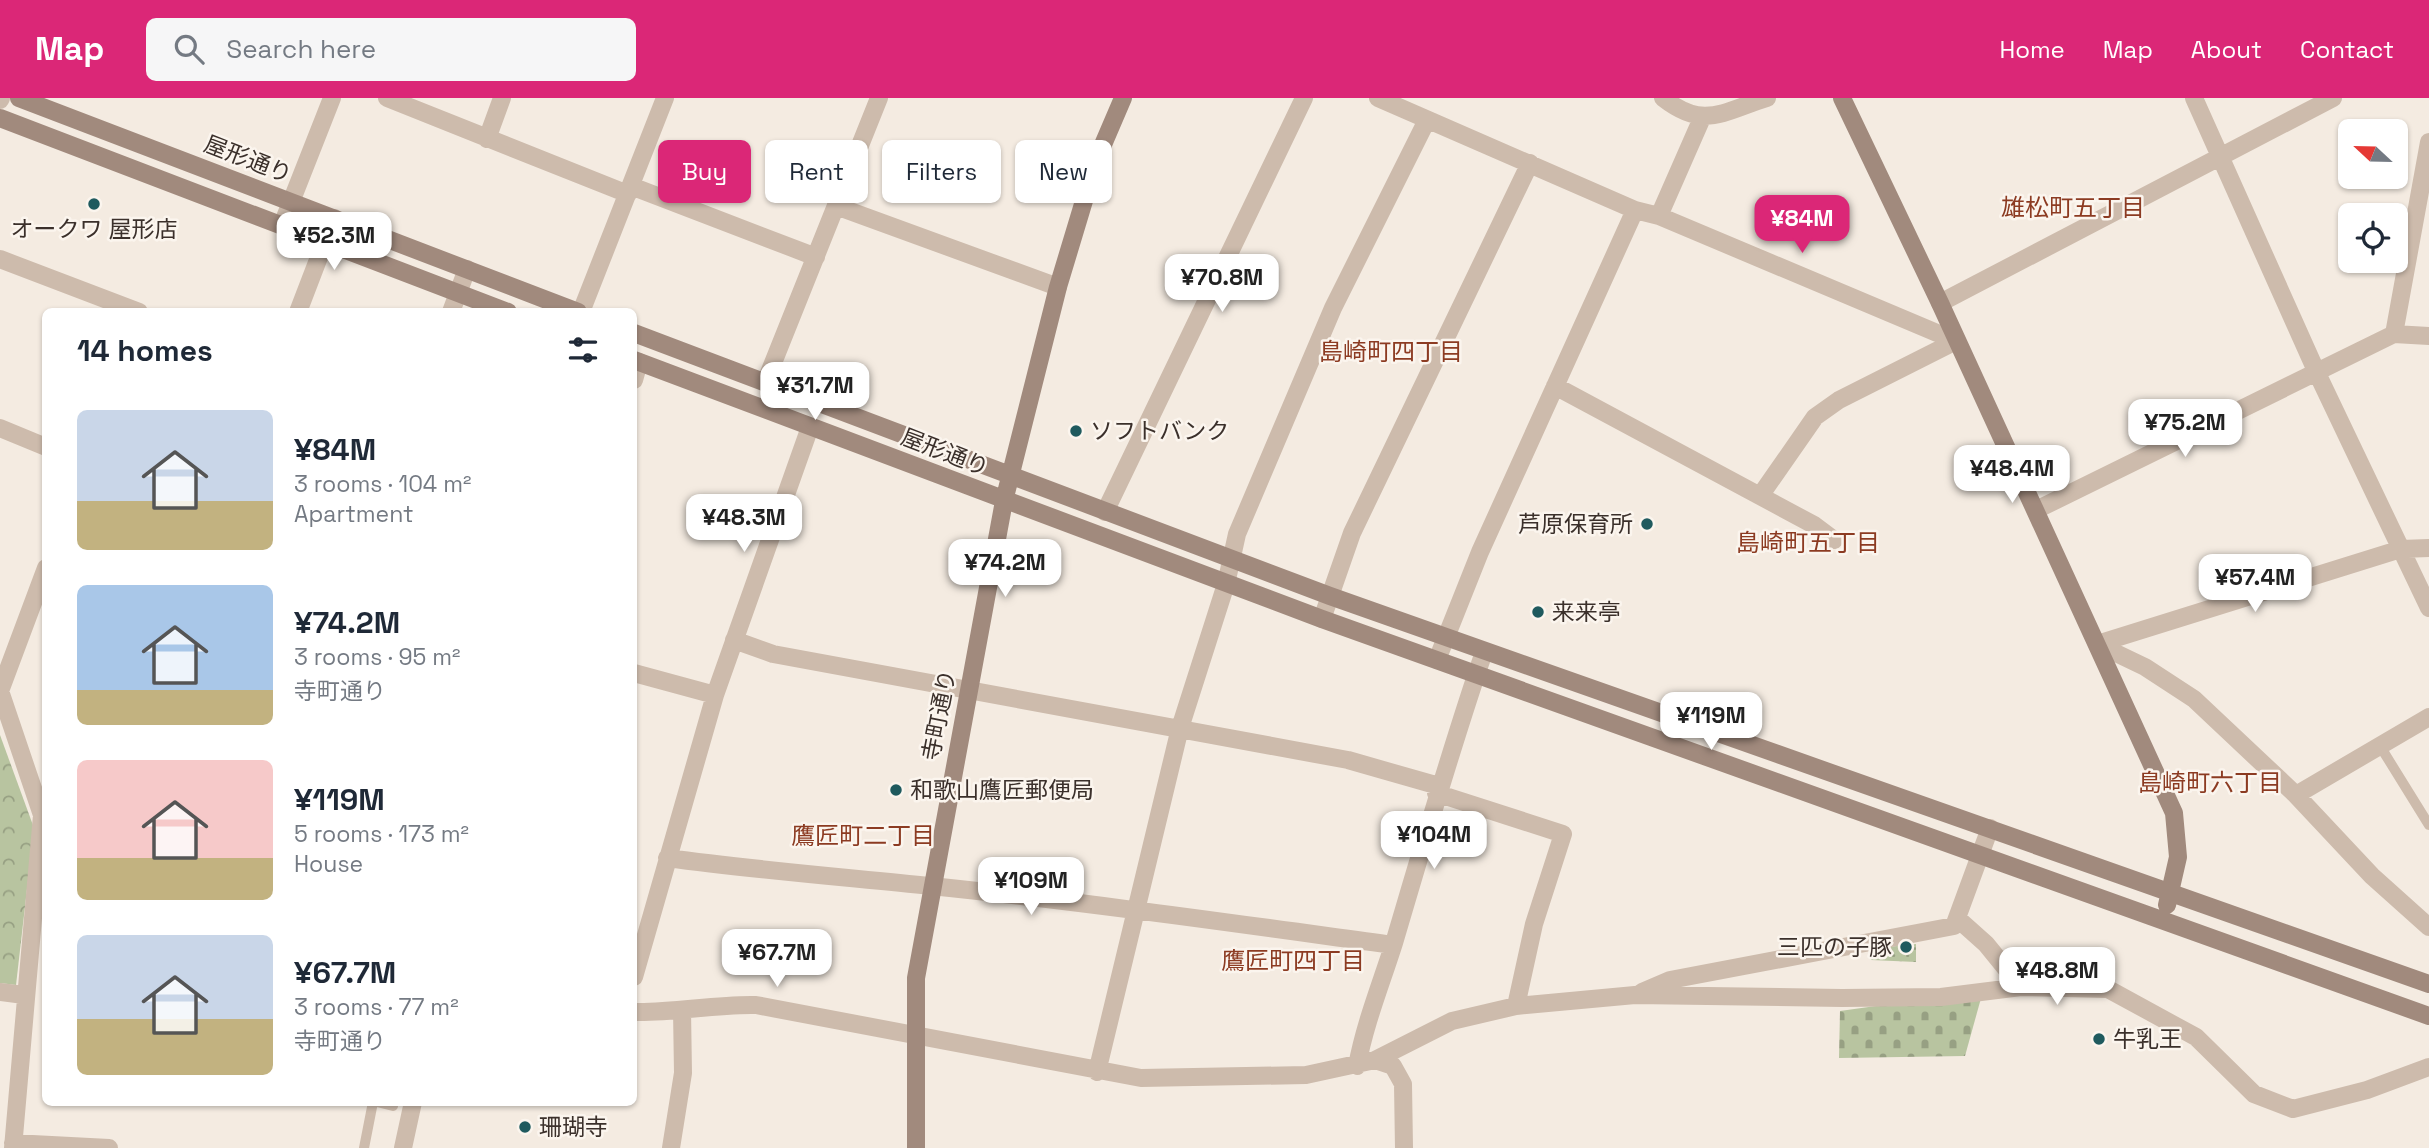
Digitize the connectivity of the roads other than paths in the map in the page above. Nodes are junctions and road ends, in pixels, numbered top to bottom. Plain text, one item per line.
1 (19, 98) edge
2 (332, 98) edge
3 (387, 98) edge
4 (502, 98) edge
5 (665, 98) edge
6 (879, 98) edge
7 (1123, 98) edge
8 (1304, 98) edge
9 (1378, 98) edge
10 (1664, 98) edge
11 (1767, 98) edge
12 (1842, 98) edge
13 (2194, 98) edge
14 (2333, 98) edge
15 (1709, 110) edge
16 (0, 118) edge
17 (1427, 120) junction
18 (486, 139) junction
19 (2429, 142) edge
20 (2220, 156) junction
21 (1530, 163) junction
22 (630, 190) junction
23 (291, 202) junction
24 (836, 206) junction
25 (1635, 210) junction
26 (1660, 216) junction
27 (334, 218) junction
28 (282, 225) junction
29 (325, 241) junction
30 (816, 257) junction
31 (0, 258) edge
32 (467, 269) junction
33 (1058, 287) junction
34 (458, 292) junction
35 (1940, 303) junction
36 (129, 308) edge
37 (300, 308) edge
38 (452, 308) edge
39 (498, 308) edge
40 (569, 308) edge
41 (582, 308) edge
42 (637, 334) edge
43 (2394, 334) junction
44 (2429, 336) edge
45 (1956, 341) junction
46 (637, 361) edge
47 (2317, 373) junction
48 (765, 383) junction
49 (1555, 386) junction
50 (810, 427) junction
51 (0, 428) edge
52 (42, 445) edge
53 (1009, 477) junction
54 (1760, 496) junction
55 (1004, 501) junction
56 (2036, 510) junction
57 (1105, 512) junction
58 (1834, 540) dead end
59 (2429, 548) edge
60 (2401, 549) junction
61 (1230, 559) junction
62 (1226, 584) junction
63 (41, 592) edge
64 (1330, 596) junction
65 (2429, 608) edge
66 (1322, 619) junction
67 (1446, 638) junction
68 (734, 640) junction
69 (2097, 644) junction
70 (1484, 652) junction
71 (1437, 660) junction
72 (637, 674) edge
73 (1476, 675) junction
74 (0, 691) edge
75 (968, 691) junction
76 (715, 695) junction
77 (2429, 717) edge
78 (1180, 728) junction
79 (2380, 746) junction
80 (1438, 789) junction
81 (2296, 795) junction
82 (2429, 825) edge
83 (1990, 828) junction
84 (1981, 857) junction
85 (667, 858) junction
86 (931, 886) junction
87 (2170, 895) junction
88 (40, 899) edge
89 (1135, 910) junction
90 (1958, 919) junction
91 (2162, 919) junction
92 (2429, 927) edge
93 (1393, 946) junction
94 (637, 966) edge
95 (2429, 984) edge
96 (2021, 987) junction
97 (0, 992) edge
98 (24, 995) junction
99 (1635, 995) junction
100 (1516, 1006) junction
101 (682, 1010) junction
102 (637, 1012) edge
103 (2429, 1016) edge
104 (915, 1035) junction
105 (1376, 1060) junction
106 (1357, 1066) junction
107 (2429, 1067) edge
108 (1097, 1072) junction
109 (374, 1106) edge
110 (412, 1106) edge
111 (13, 1145) edge
112 (109, 1148) edge
113 (364, 1148) edge
114 (403, 1148) edge
115 (671, 1148) edge
116 (916, 1148) edge
117 (1404, 1148) edge

1 - 23 street, 屋形通り
2 - 23 street
3 - 18 street
4 - 18 street
5 - 22 street
6 - 24 street
7 - 33 street
8 - 57 street
9 - 17 street
10 - 15 street
11 - 15 street
12 - 35 street
13 - 20 street
14 - 20 street
15 - 26 street
16 - 28 street
17 - 21 street
17 - 61 street
18 - 22 street
19 - 43 street
20 - 35 street
20 - 47 street
21 - 25 street
21 - 64 street
22 - 30 street
22 - 41 street
23 - 27 street, 屋形通り
23 - 28 street
24 - 30 street
24 - 33 street
25 - 26 street
25 - 49 street
26 - 45 street
27 - 29 street
27 - 32 street, 屋形通り
28 - 29 street
29 - 34 street
29 - 37 street
30 - 48 street
31 - 36 street
32 - 34 street
32 - 40 street, 屋形通り
33 - 53 street
34 - 38 street
34 - 39 street
35 - 45 street
42 - 48 street, 屋形通り
43 - 44 street
43 - 47 street
45 - 54 street
45 - 56 street
46 - 50 street, 屋形通り
47 - 56 street
47 - 60 street
48 - 53 street, 屋形通り
49 - 54 street
49 - 67 street
50 - 55 street, 屋形通り
50 - 68 street
51 - 52 street
53 - 55 street, 寺町通り
53 - 57 street, 屋形通り
54 - 58 street
55 - 62 street, 屋形通り
55 - 75 street, 寺町通り
56 - 69 street
57 - 61 street, 屋形通り
59 - 60 street
60 - 65 street
60 - 69 street
61 - 62 street
61 - 64 street, 屋形通り
62 - 66 street, 屋形通り
62 - 78 street
63 - 74 street
64 - 66 street
64 - 67 street, 屋形通り
66 - 71 street, 屋形通り
67 - 70 street, 屋形通り
67 - 71 street
68 - 75 street
68 - 76 street
69 - 81 street
69 - 87 street
70 - 73 street
70 - 83 street, 屋形通り
71 - 73 street, 屋形通り
72 - 76 street
73 - 80 street
73 - 84 street, 屋形通り
74 - 88 street
75 - 78 street
75 - 86 street, 寺町通り
76 - 85 street
77 - 79 street
78 - 80 street
78 - 89 street
79 - 81 street
79 - 82 lane
80 - 93 street
80 - 100 street
81 - 92 street
83 - 84 street
83 - 87 street, 屋形通り
84 - 90 street
84 - 91 street, 屋形通り
85 - 86 street
85 - 94 street
86 - 89 street
86 - 104 street, 寺町通り
87 - 91 street
87 - 95 street, 屋形通り
88 - 98 street
89 - 93 street
89 - 108 street
90 - 96 street
90 - 99 street
91 - 103 street, 屋形通り
93 - 106 street
96 - 99 street
96 - 107 street
97 - 98 street
98 - 111 street
99 - 100 street
100 - 105 street
101 - 102 street
101 - 104 street
101 - 115 street
104 - 108 street
104 - 116 street, 寺町通り
105 - 106 street
105 - 117 street
106 - 108 street
109 - 113 lane
110 - 114 street
111 - 112 street

